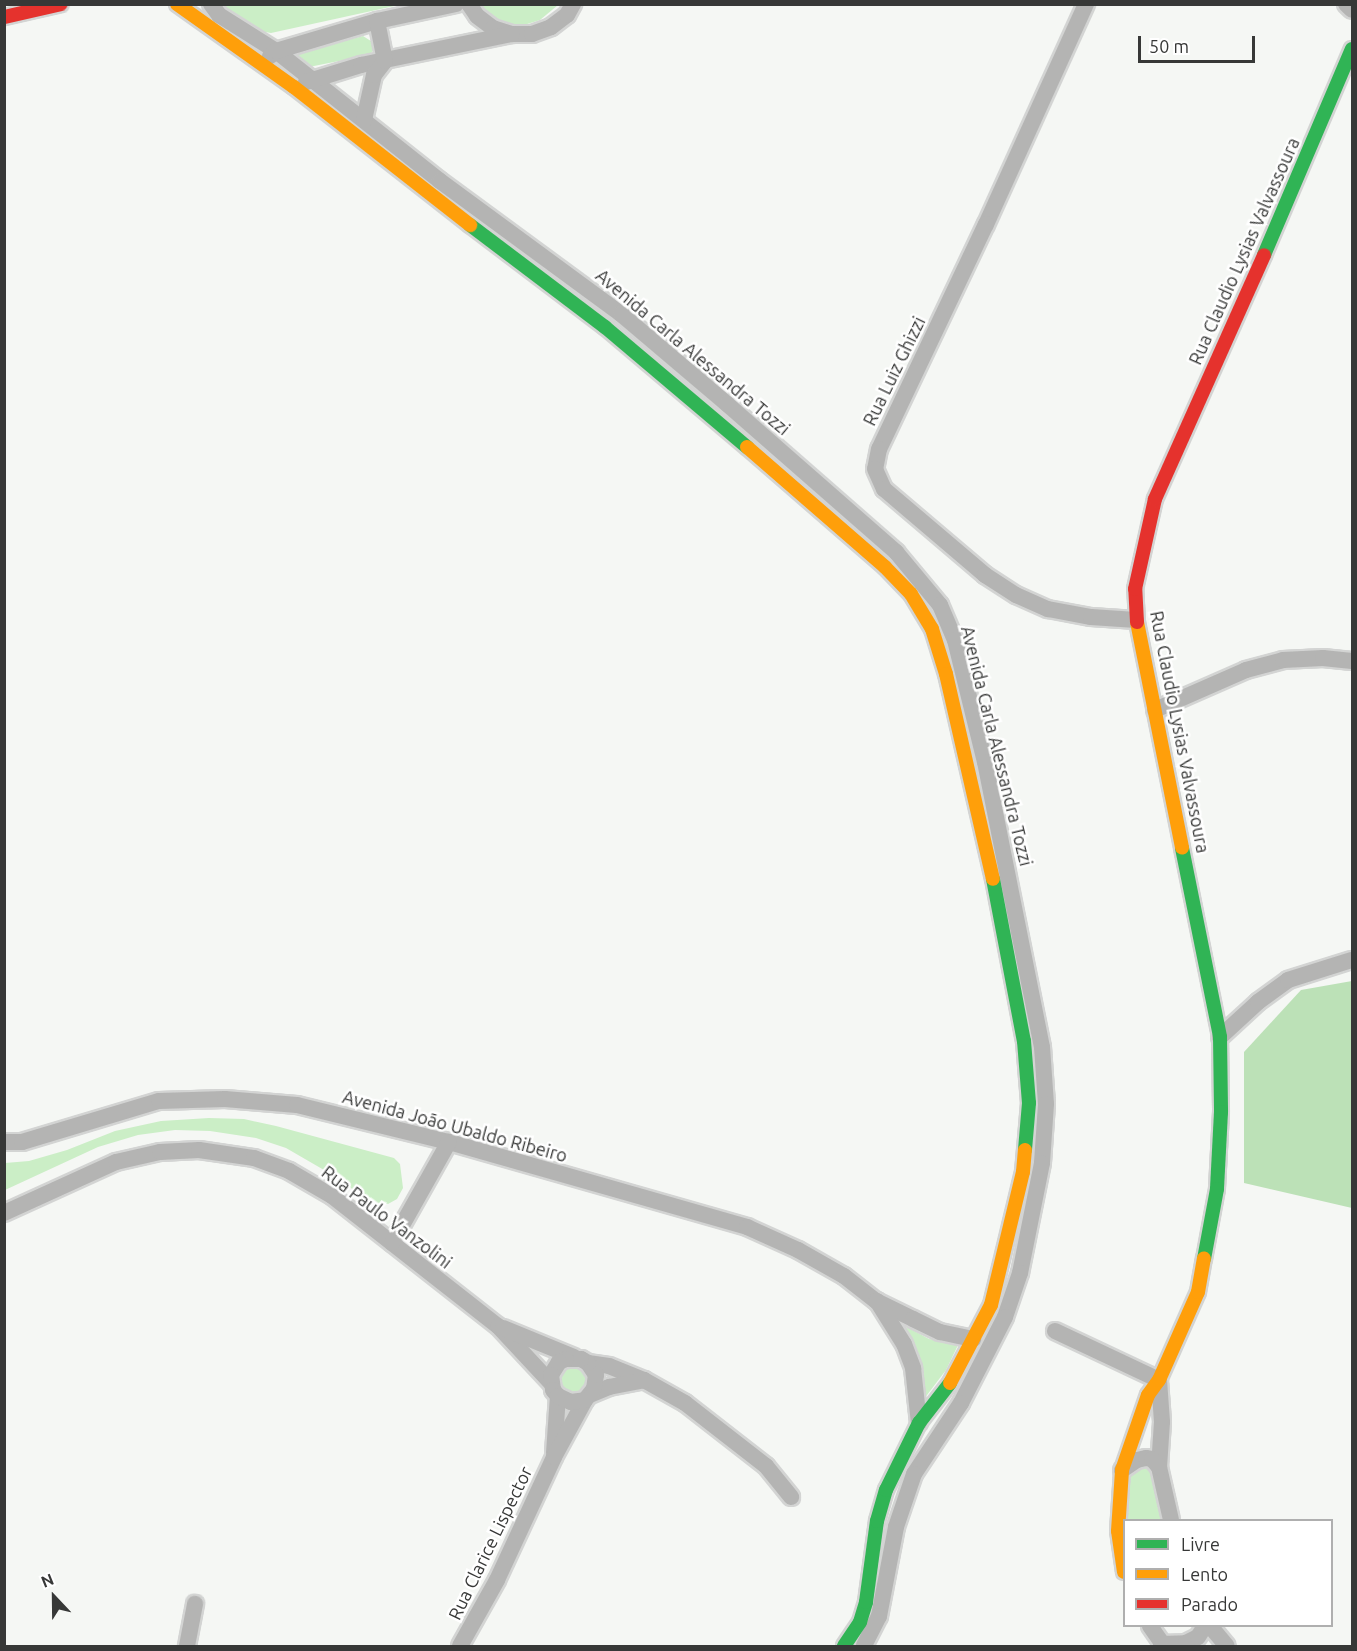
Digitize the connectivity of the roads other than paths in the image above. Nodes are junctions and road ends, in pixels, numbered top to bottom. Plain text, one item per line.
1 (177, 4) edge
2 (456, 4) edge
3 (469, 4) edge
4 (573, 4) edge
5 (1086, 4) edge
6 (54, 6) edge
7 (214, 16) edge
8 (4, 17) edge
9 (377, 21) junction
10 (512, 34) junction
11 (1353, 49) edge
12 (276, 51) junction
13 (385, 61) junction
14 (262, 64) junction
15 (312, 79) junction
16 (294, 87) junction
17 (364, 120) junction
18 (1136, 620) junction
19 (1353, 661) edge
20 (1155, 710) junction
21 (1353, 960) edge
22 (1220, 1037) junction
23 (4, 1142) edge
24 (449, 1142) junction
25 (4, 1214) edge
26 (392, 1243) junction
27 (876, 1301) junction
28 (498, 1326) junction
29 (1055, 1331) dead end
30 (973, 1339) junction
31 (581, 1360) junction
32 (644, 1380) junction
33 (1159, 1380) junction
34 (554, 1390) junction
35 (587, 1397) junction
36 (919, 1423) junction
37 (554, 1457) junction
38 (1159, 1467) junction
39 (1122, 1470) junction
40 (791, 1497) dead end
41 (1171, 1519) edge
42 (1123, 1560) edge
43 (195, 1604) dead end
44 (1151, 1627) edge
45 (1204, 1627) edge
46 (1211, 1627) edge
47 (1162, 1645) edge
48 (187, 1647) edge
49 (460, 1647) edge
50 (844, 1647) edge
51 (864, 1647) edge
52 (1227, 1647) edge

1 - 7 street
2 - 9 street
3 - 10 street
4 - 10 street
5 - 18 street, Rua Luiz Ghizzi
6 - 8 street
7 - 12 street, Avenida Carla Alessandra Tozzi
7 - 14 street, Avenida Carla Alessandra Tozzi
9 - 12 street
9 - 13 street
10 - 13 street
11 - 18 street, Rua Claudio Lysias Valvassoura
12 - 14 street
12 - 15 street, Avenida Carla Alessandra Tozzi
13 - 15 street
13 - 17 street
14 - 16 street, Avenida Carla Alessandra Tozzi
15 - 16 street
15 - 17 street, Avenida Carla Alessandra Tozzi
16 - 30 street, Avenida Carla Alessandra Tozzi
17 - 51 street, Avenida Carla Alessandra Tozzi
18 - 20 street, Rua Claudio Lysias Valvassoura
19 - 20 street
20 - 22 street, Rua Claudio Lysias Valvassoura
21 - 22 street
22 - 33 street, Rua Claudio Lysias Valvassoura
23 - 24 street, Avenida João Ubaldo Ribeiro
24 - 26 street
24 - 27 street, Avenida João Ubaldo Ribeiro
25 - 26 street, Rua Paulo Vanzolini
26 - 28 street, Rua Paulo Vanzolini
27 - 30 street, Avenida João Ubaldo Ribeiro
27 - 36 street, Avenida João Ubaldo Ribeiro
28 - 31 street, Rua Paulo Vanzolini
28 - 34 street, Rua Paulo Vanzolini
29 - 33 street
30 - 36 street, Avenida Carla Alessandra Tozzi
31 - 32 street, Rua Paulo Vanzolini
31 - 34 street
31 - 35 street
32 - 35 street
32 - 40 street, Rua Paulo Vanzolini
33 - 38 street, Rua Claudio Lysias Valvassoura
33 - 39 street, Rua Claudio Lysias Valvassoura
34 - 35 street
34 - 37 street, Rua Clarice Lispector
35 - 37 street, Rua Clarice Lispector
36 - 50 street, Avenida Carla Alessandra Tozzi
37 - 49 street, Rua Clarice Lispector
38 - 39 street
38 - 41 street, Rua Claudio Lysias Valvassoura
39 - 42 street, Rua Claudio Lysias Valvassoura
43 - 48 street
44 - 47 street
45 - 47 street
46 - 52 street

